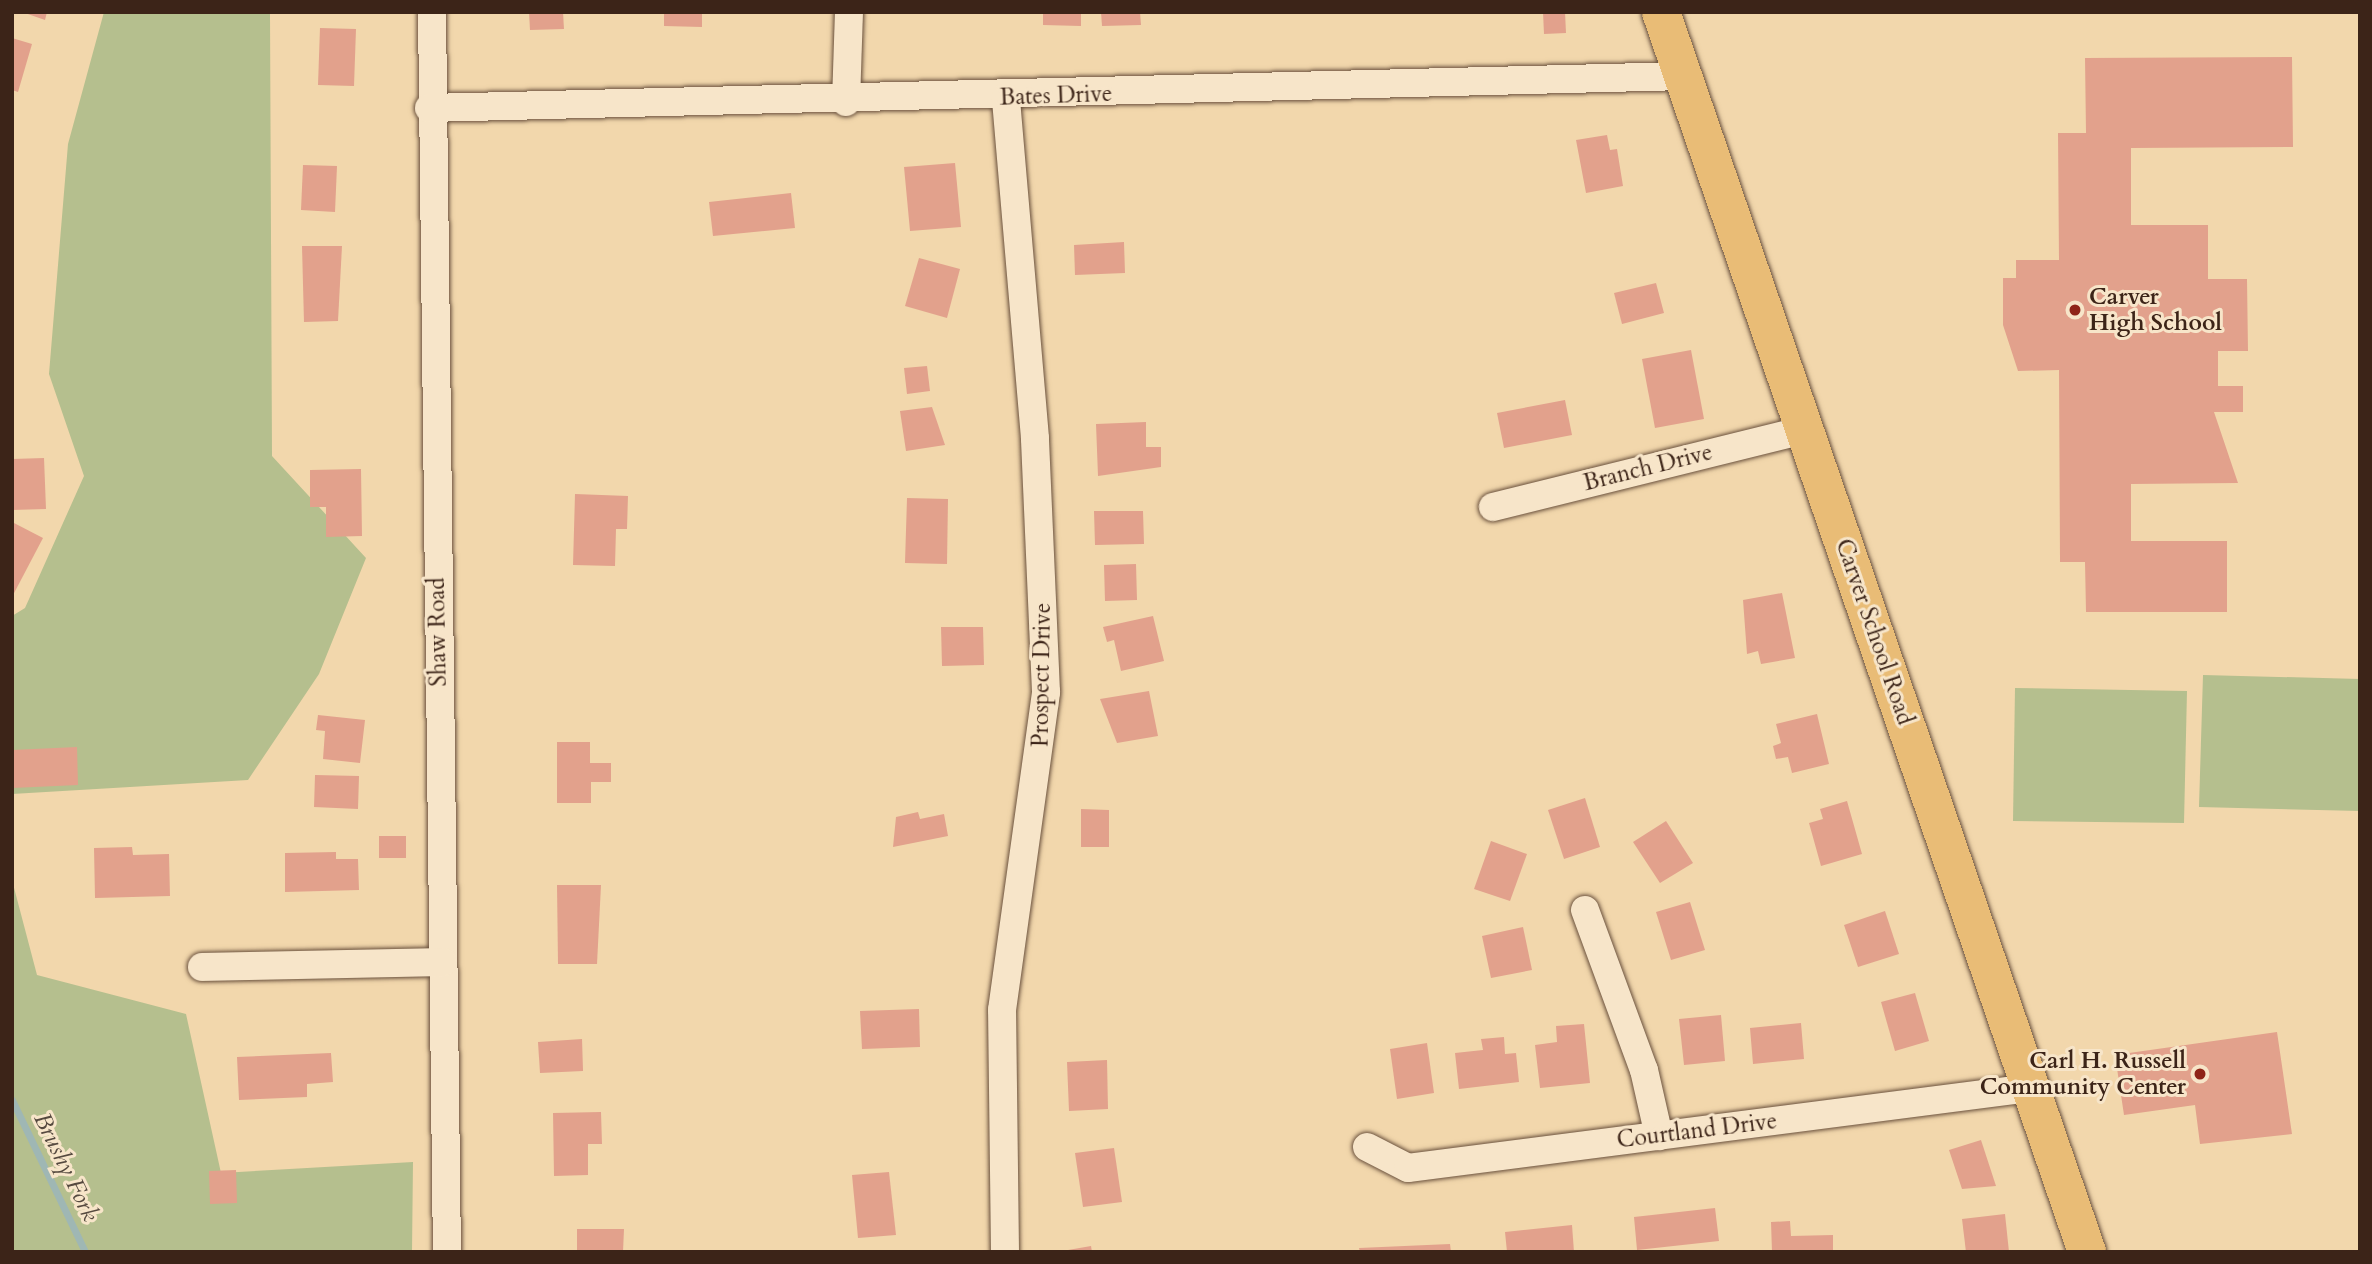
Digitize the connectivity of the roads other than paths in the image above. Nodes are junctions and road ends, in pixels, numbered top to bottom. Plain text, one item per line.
1 (432, 12) edge
2 (849, 12) edge
3 (1661, 12) edge
4 (1683, 76) junction
5 (1006, 98) junction
6 (846, 102) junction
7 (429, 108) junction
8 (1804, 430) junction
9 (1493, 507) dead end
10 (1585, 911) dead end
11 (443, 962) junction
12 (202, 967) dead end
13 (2031, 1088) junction
14 (1659, 1136) junction
15 (1367, 1147) dead end
16 (447, 1252) edge
17 (1005, 1252) edge
18 (2087, 1252) edge

1 - 7 street, Shaw Road
2 - 6 street
3 - 4 main road, Carver School Road
4 - 5 street, Bates Drive
4 - 8 main road, Carver School Road
5 - 6 street, Bates Drive
5 - 17 street, Prospect Drive
6 - 7 street, Bates Drive
7 - 11 street, Shaw Road
8 - 9 street, Branch Drive
8 - 13 main road, Carver School Road
10 - 14 street
11 - 12 street
11 - 16 street, Shaw Road
13 - 14 street, Courtland Drive
13 - 18 main road, Carver School Road
14 - 15 street, Courtland Drive

